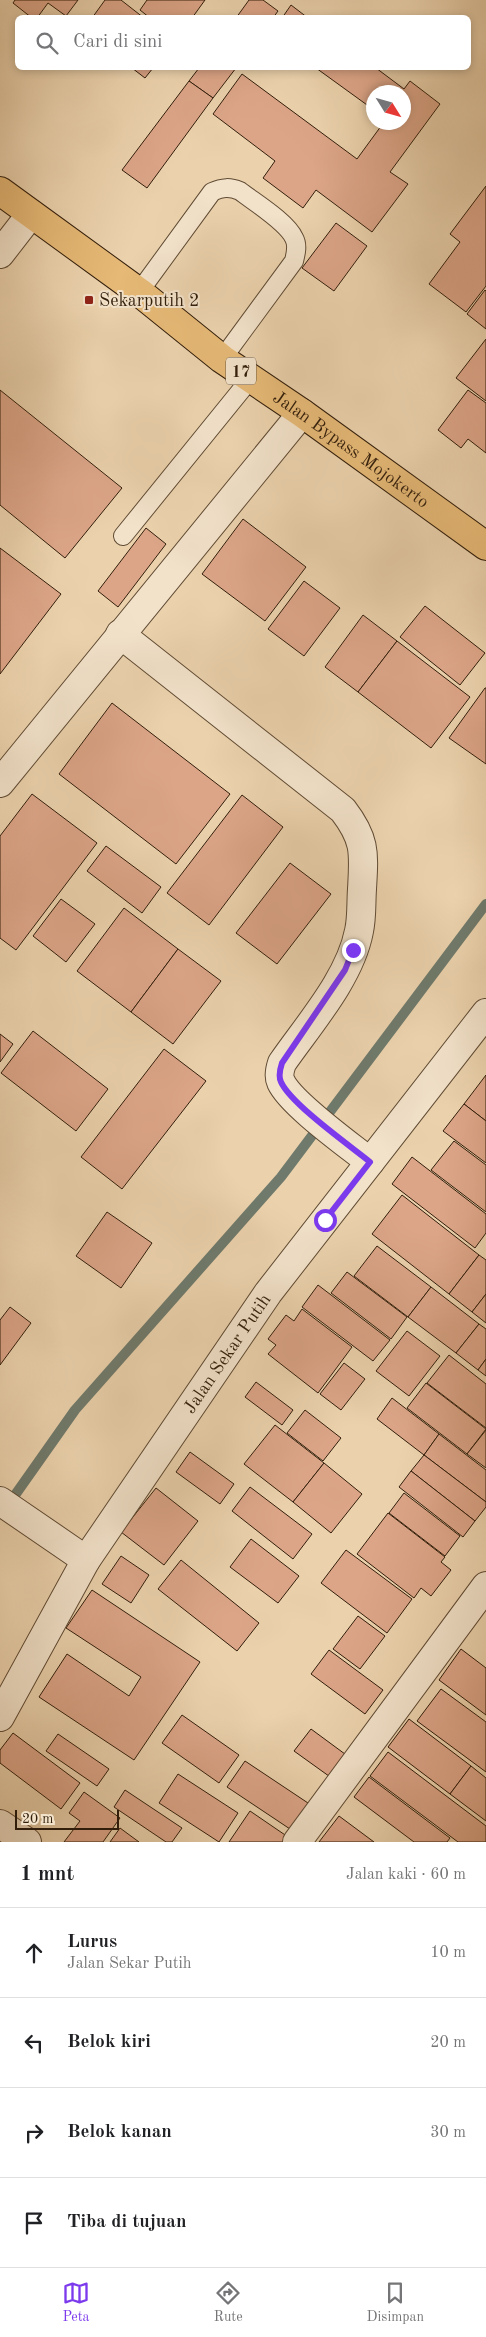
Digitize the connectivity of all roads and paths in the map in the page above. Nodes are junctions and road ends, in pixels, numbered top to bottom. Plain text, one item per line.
1 (0, 191) edge
2 (30, 214) junction
3 (0, 254) edge
4 (139, 292) junction
5 (222, 359) junction
6 (251, 378) junction
7 (302, 413) junction
8 (123, 536) dead end
9 (486, 546) edge
10 (120, 634) junction
11 (0, 783) edge
12 (486, 1013) edge
13 (370, 1162) junction
14 (5, 1505) edge
15 (86, 1560) junction
16 (486, 1586) edge
17 (0, 1717) edge
18 (0, 1824) edge
19 (26, 1842) edge
20 (297, 1842) edge

1 - 2 highway, Jalan Bypass Mojokerto / 17
2 - 3 street
2 - 4 highway, Jalan Bypass Mojokerto / 17
4 - 5 highway, Jalan Bypass Mojokerto / 17
4 - 5 lane
5 - 6 highway, Jalan Bypass Mojokerto / 17
6 - 7 highway, Jalan Bypass Mojokerto / 17
6 - 8 lane
7 - 9 highway, Jalan Bypass Mojokerto / 17
7 - 10 street
10 - 11 street
10 - 13 street
12 - 13 street, Jalan Sekar Putih
13 - 15 street, Jalan Sekar Putih
14 - 15 street
15 - 17 street, Jalan Sekar Putih
16 - 20 street
18 - 19 street

